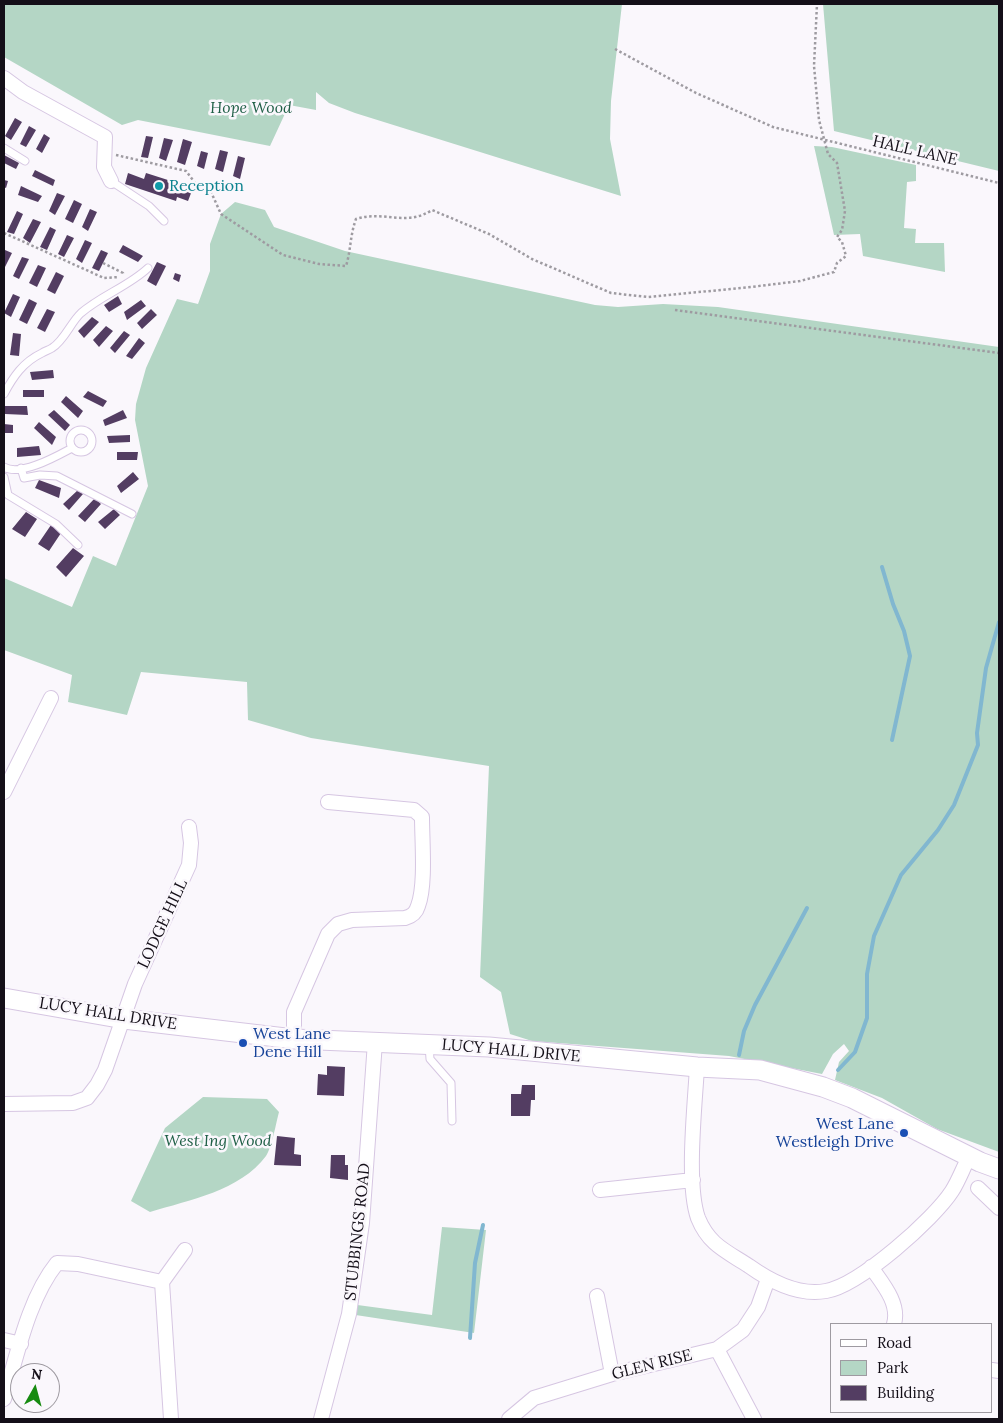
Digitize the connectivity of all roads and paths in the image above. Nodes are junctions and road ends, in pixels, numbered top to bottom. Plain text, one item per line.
1 (817, 4) edge
2 (615, 49) dead end
3 (4, 78) edge
4 (825, 141) junction
5 (4, 148) edge
6 (104, 152) junction
7 (26, 161) dead end
8 (111, 181) joint
9 (998, 182) edge
10 (999, 186) edge
11 (164, 221) dead end
12 (4, 233) edge
13 (103, 263) dead end
14 (148, 268) dead end
15 (675, 310) dead end
16 (999, 353) edge
17 (4, 394) edge
18 (72, 448) dead end
19 (4, 467) edge
20 (22, 468) junction
21 (4, 477) edge
22 (132, 514) dead end
23 (78, 545) dead end
24 (51, 698) dead end
25 (4, 792) edge
26 (328, 802) dead end
27 (189, 827) dead end
28 (4, 998) edge
29 (124, 1019) junction
30 (294, 1039) junction
31 (374, 1042) junction
32 (429, 1044) junction
33 (697, 1066) junction
34 (4, 1104) edge
35 (452, 1121) dead end
36 (969, 1157) junction
37 (999, 1169) edge
38 (693, 1180) junction
39 (978, 1188) dead end
40 (600, 1190) dead end
41 (999, 1208) edge
42 (185, 1250) dead end
43 (871, 1266) junction
44 (768, 1279) junction
45 (162, 1282) junction
46 (597, 1296) dead end
47 (894, 1323) edge
48 (4, 1340) edge
49 (21, 1344) junction
50 (717, 1349) junction
51 (612, 1374) junction
52 (4, 1400) edge
53 (171, 1419) edge
54 (321, 1419) edge
55 (509, 1419) edge
56 (754, 1419) edge

1 - 4 path
2 - 4 path, HALL LANE
3 - 6 street
4 - 6 path
4 - 9 path, HALL LANE
5 - 7 lane
6 - 8 street
8 - 11 lane
9 - 10 path
12 - 13 path
14 - 17 lane
15 - 16 path
18 - 20 lane
19 - 20 lane
20 - 22 lane
21 - 23 lane
24 - 25 street
26 - 30 street
27 - 29 street, LODGE HILL
28 - 29 street, LUCY HALL DRIVE
29 - 30 street, LUCY HALL DRIVE
29 - 34 street, LODGE HILL
30 - 31 street, LUCY HALL DRIVE
31 - 32 street, LUCY HALL DRIVE
31 - 54 street, STUBBINGS ROAD
32 - 33 street, LUCY HALL DRIVE
32 - 35 lane
33 - 36 street, LUCY HALL DRIVE
33 - 38 street
36 - 37 street, LUCY HALL DRIVE
36 - 43 street
38 - 40 street
38 - 44 street
39 - 41 street
42 - 45 street
43 - 44 street
43 - 47 street
44 - 50 street, GLEN RISE
45 - 49 street
45 - 53 street
46 - 51 street
48 - 49 street
49 - 52 street
50 - 51 street, GLEN RISE
50 - 56 street
51 - 55 street, GLEN RISE

